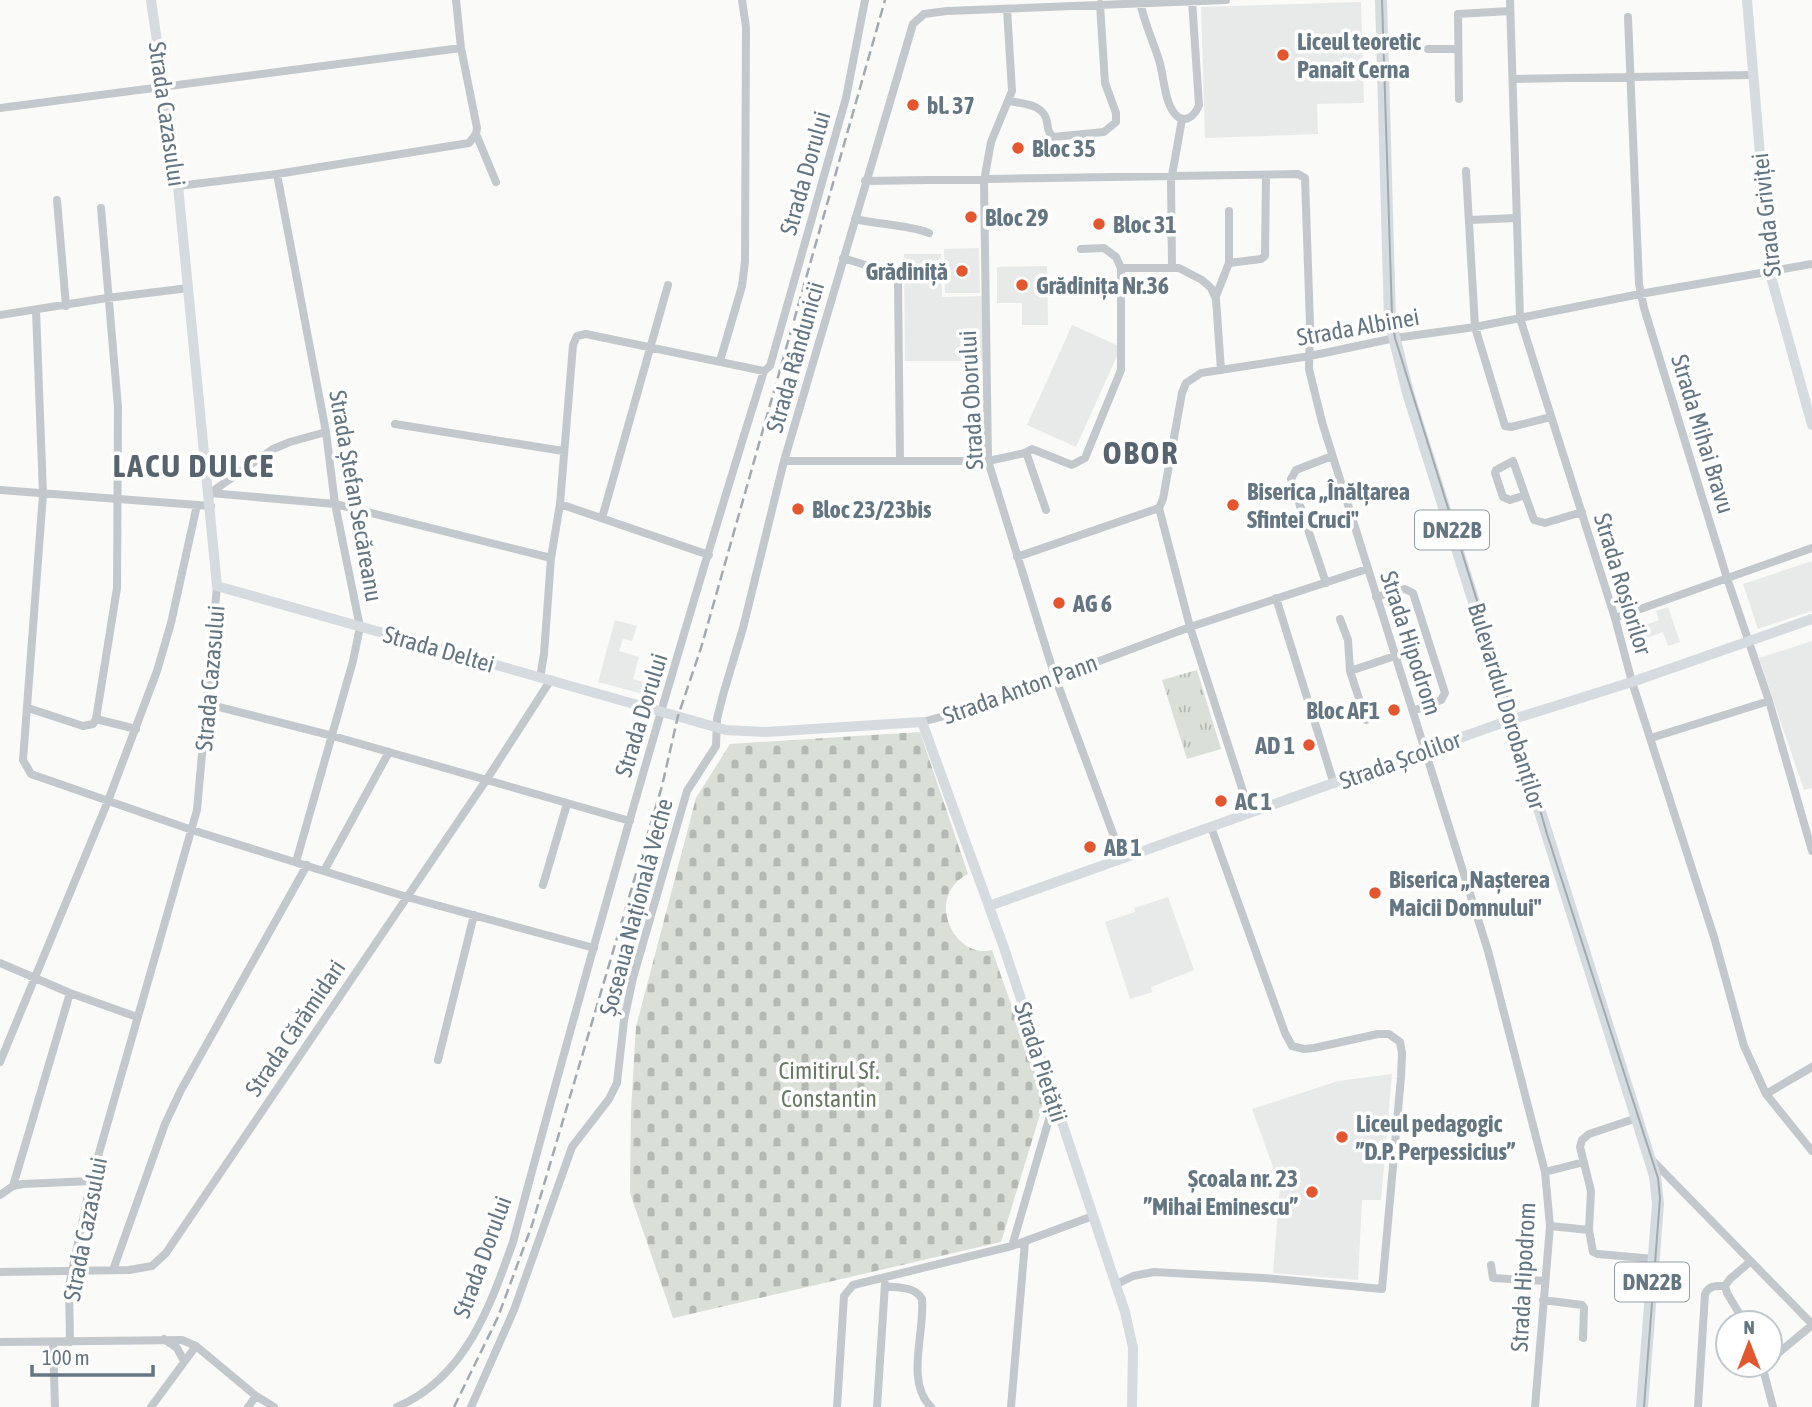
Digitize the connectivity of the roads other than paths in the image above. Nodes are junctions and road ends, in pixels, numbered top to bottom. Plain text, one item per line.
1 (151, 0) edge
2 (456, 0) edge
3 (742, 0) edge
4 (865, 0) edge
5 (1226, 0) edge
6 (1381, 0) edge
7 (1510, 0) edge
8 (1747, 0) edge
9 (1192, 1) edge
10 (1140, 2) junction
11 (1100, 4) junction
12 (1007, 9) junction
13 (1510, 11) junction
14 (1628, 17) dead end
15 (461, 48) junction
16 (1428, 49) dead end
17 (1458, 49) junction
18 (1753, 75) junction
19 (1630, 77) junction
20 (1514, 79) junction
21 (164, 87) junction
22 (1459, 99) dead end
23 (1009, 101) junction
24 (0, 108) edge
25 (1182, 119) junction
26 (477, 134) junction
27 (1466, 171) dead end
28 (276, 174) junction
29 (1266, 175) junction
30 (1172, 177) junction
31 (865, 181) junction
32 (984, 181) junction
33 (496, 182) dead end
34 (178, 186) junction
35 (57, 200) dead end
36 (100, 208) dead end
37 (1229, 211) dead end
38 (1516, 218) junction
39 (855, 219) junction
40 (1469, 220) junction
41 (929, 233) dead end
42 (1081, 249) dead end
43 (843, 258) junction
44 (1229, 263) junction
45 (1812, 264) edge
46 (1121, 268) junction
47 (1172, 268) junction
48 (1770, 272) junction
49 (668, 285) dead end
50 (189, 288) junction
51 (1640, 294) junction
52 (1216, 296) junction
53 (107, 298) junction
54 (66, 306) junction
55 (36, 310) junction
56 (0, 315) edge
57 (1520, 318) junction
58 (1475, 327) junction
59 (1393, 339) junction
60 (649, 346) junction
61 (1310, 356) junction
62 (720, 361) junction
63 (1221, 370) junction
64 (764, 371) junction
65 (1551, 417) junction
66 (396, 424) dead end
67 (1812, 425) edge
68 (326, 432) junction
69 (563, 451) junction
70 (1026, 452) junction
71 (1332, 456) junction
72 (784, 461) junction
73 (900, 461) junction
74 (988, 461) junction
75 (0, 490) edge
76 (210, 493) junction
77 (43, 494) junction
78 (1525, 495) junction
79 (116, 499) junction
80 (335, 504) junction
81 (561, 504) junction
82 (197, 505) junction
83 (211, 506) junction
84 (1159, 508) junction
85 (1046, 510) dead end
86 (1582, 513) junction
87 (602, 518) junction
88 (1812, 548) edge
89 (709, 555) junction
90 (1017, 557) junction
91 (551, 558) junction
92 (1367, 569) junction
93 (1727, 579) junction
94 (1326, 583) junction
95 (217, 586) junction
96 (1376, 597) junction
97 (1276, 598) junction
98 (1615, 618) junction
99 (1340, 619) dead end
100 (1812, 619) edge
101 (360, 627) junction
102 (1190, 627) junction
103 (1749, 641) junction
104 (1395, 656) junction
105 (1350, 671) junction
106 (1055, 677) junction
107 (545, 679) junction
108 (1632, 682) junction
109 (1769, 701) junction
110 (206, 704) junction
111 (29, 708) junction
112 (1413, 711) junction
113 (662, 712) junction
114 (96, 719) junction
115 (1366, 720) dead end
116 (1512, 720) junction
117 (922, 722) junction
118 (716, 728) junction
119 (136, 729) junction
120 (332, 736) junction
121 (1651, 738) junction
122 (1426, 751) junction
123 (389, 752) junction
124 (487, 779) junction
125 (1334, 784) junction
126 (108, 801) junction
127 (568, 804) junction
128 (1250, 813) junction
129 (630, 821) junction
130 (1211, 827) junction
131 (192, 830) junction
132 (1812, 851) edge
133 (1122, 858) junction
134 (296, 862) junction
135 (307, 865) junction
136 (324, 870) junction
137 (543, 885) dead end
138 (407, 897) junction
139 (989, 906) junction
140 (474, 915) junction
141 (594, 948) junction
142 (0, 963) edge
143 (35, 977) junction
144 (69, 993) junction
145 (137, 1017) junction
146 (438, 1060) dead end
147 (0, 1062) edge
148 (1812, 1067) edge
149 (1766, 1094) junction
150 (1054, 1102) junction
151 (1637, 1118) junction
152 (1812, 1151) edge
153 (1650, 1158) junction
154 (1584, 1162) junction
155 (1545, 1172) junction
156 (92, 1181) junction
157 (13, 1186) junction
158 (0, 1195) edge
159 (1093, 1216) junction
160 (1550, 1226) junction
161 (1589, 1230) junction
162 (1025, 1242) junction
163 (1012, 1246) junction
164 (1654, 1259) junction
165 (1751, 1261) junction
166 (1491, 1265) dead end
167 (72, 1270) junction
168 (113, 1270) junction
169 (0, 1272) edge
170 (1545, 1281) junction
171 (885, 1282) junction
172 (1115, 1285) junction
173 (1725, 1286) junction
174 (1543, 1300) junction
175 (1737, 1309) edge
176 (1812, 1325) edge
177 (1583, 1338) dead end
178 (164, 1339) junction
179 (0, 1342) edge
180 (53, 1342) junction
181 (70, 1342) junction
182 (196, 1346) junction
183 (1784, 1348) edge
184 (184, 1361) junction
185 (1768, 1379) edge
186 (256, 1396) junction
187 (153, 1404) edge
188 (55, 1407) edge
189 (163, 1407) edge
190 (248, 1407) edge
191 (274, 1407) edge
192 (397, 1407) edge
193 (471, 1407) edge
194 (837, 1407) edge
195 (877, 1407) edge
196 (931, 1407) edge
197 (1011, 1407) edge
198 (1132, 1407) edge
199 (1535, 1407) edge
200 (1642, 1407) edge
201 (1698, 1407) edge
202 (1773, 1407) edge

1 - 21 street, Strada Cazasului
2 - 15 street
3 - 62 street
4 - 64 street, Strada Dorului
5 - 9 street
6 - 59 main road, Bulevardul Dorobanților / DN22B
7 - 13 street, Strada Roșiorilor
8 - 18 street, Strada Griviței
9 - 10 street
9 - 25 street
10 - 11 street
10 - 25 street
11 - 12 street
11 - 23 street
12 - 23 street, Strada Oborului
12 - 31 street, Strada Rândunicii
13 - 17 street
13 - 20 street, Strada Roșiorilor
14 - 19 street, Strada Mihai Bravu
15 - 21 street
15 - 26 street
16 - 17 street
17 - 22 street
18 - 19 street
18 - 48 street, Strada Griviței
19 - 20 street
19 - 51 street, Strada Mihai Bravu
20 - 38 street, Strada Roșiorilor
21 - 24 street
21 - 34 street, Strada Cazasului
23 - 32 street, Strada Oborului
25 - 30 street
26 - 28 street
26 - 33 street
27 - 40 street
28 - 34 street
28 - 68 street, Strada Ștefan Secăreanu
29 - 30 street
29 - 44 street
29 - 61 street, Strada Hipodrom
30 - 32 street
30 - 47 street
31 - 32 street
31 - 39 street, Strada Rândunicii
32 - 74 street, Strada Oborului
34 - 50 street, Strada Cazasului
35 - 54 street
36 - 53 street
37 - 44 street
38 - 40 street
38 - 57 street, Strada Roșiorilor
39 - 41 street
39 - 43 street, Strada Rândunicii
40 - 58 street
42 - 46 street
43 - 72 street, Strada Rândunicii
43 - 73 street
44 - 52 street
45 - 48 street, Strada Albinei
46 - 47 street
46 - 70 street
47 - 52 street
48 - 51 street, Strada Albinei
48 - 67 street, Strada Griviței
49 - 60 street
50 - 53 street
50 - 76 street, Strada Cazasului
51 - 57 street, Strada Albinei
51 - 93 street, Strada Mihai Bravu
52 - 63 street
53 - 54 street
53 - 79 street
54 - 55 street
55 - 56 street
55 - 77 street
57 - 58 street, Strada Albinei
57 - 65 street, Strada Roșiorilor
58 - 59 street, Strada Albinei
58 - 65 street
59 - 61 street, Strada Albinei
59 - 116 main road, Bulevardul Dorobanților / DN22B
60 - 62 street
60 - 69 street, Strada Cărămidari
60 - 87 street
61 - 63 street, Strada Albinei
61 - 71 street, Strada Hipodrom
62 - 64 street
63 - 84 street, Strada Albinei
64 - 89 street, Strada Dorului
65 - 86 street, Strada Roșiorilor
66 - 69 street
68 - 76 street
68 - 80 street, Strada Ștefan Secăreanu
69 - 81 street, Strada Cărămidari
70 - 74 street
70 - 85 street
71 - 92 street, Strada Hipodrom
71 - 94 street
72 - 73 street
72 - 118 street, Strada Rândunicii
73 - 74 street
74 - 90 street, Strada Oborului
75 - 77 street
76 - 80 street
76 - 83 street, Strada Cazasului
77 - 79 street
77 - 111 street
78 - 78 street
78 - 86 street
79 - 82 street
79 - 114 street
80 - 91 street
80 - 101 street, Strada Ștefan Secăreanu
81 - 87 street
81 - 91 street, Strada Cărămidari
82 - 83 street
82 - 119 street
83 - 95 street, Strada Cazasului
84 - 90 street
84 - 102 street
86 - 98 street, Strada Roșiorilor
87 - 89 street
88 - 93 street
89 - 113 street, Strada Dorului
90 - 106 street, Strada Oborului
91 - 107 street, Strada Cărămidari
92 - 94 street, Strada Anton Pann
92 - 96 street, Strada Hipodrom
93 - 98 street
93 - 103 street, Strada Mihai Bravu
94 - 97 street, Strada Anton Pann
95 - 101 street, Strada Deltei
95 - 110 street, Strada Cazasului
96 - 104 street, Strada Hipodrom
96 - 112 street
97 - 102 street, Strada Anton Pann
97 - 125 street
98 - 108 street, Strada Roșiorilor
99 - 105 street
100 - 103 street, Strada Școlilor
101 - 107 street, Strada Deltei
101 - 120 street, Strada Ștefan Secăreanu
102 - 106 street, Strada Anton Pann
102 - 128 street
103 - 108 street, Strada Școlilor
103 - 109 street, Strada Mihai Bravu
104 - 105 street
104 - 112 street, Strada Hipodrom
105 - 115 street
106 - 117 street, Strada Anton Pann
106 - 133 street, Strada Oborului
107 - 113 street, Strada Deltei
107 - 124 street, Strada Cărămidari
108 - 116 street, Strada Școlilor
108 - 121 street, Strada Roșiorilor
109 - 121 street
109 - 132 street, Strada Mihai Bravu
110 - 120 street
110 - 131 street, Strada Cazasului
111 - 114 street
111 - 126 street
112 - 122 street, Strada Hipodrom
113 - 118 street, Strada Anton Pann
113 - 129 street, Strada Dorului
114 - 119 street
116 - 122 street, Strada Școlilor
116 - 151 main road, Bulevardul Dorobanților / DN22B
117 - 118 street, Strada Anton Pann
117 - 139 street, Strada Pietății
118 - 193 street, Șoseaua Națională Veche
119 - 126 street
120 - 123 street
120 - 134 street, Strada Ștefan Secăreanu
121 - 149 street, Strada Roșiorilor
122 - 125 street, Strada Școlilor
122 - 155 street, Strada Hipodrom
123 - 124 street
123 - 136 street
124 - 127 street
124 - 138 street, Strada Cărămidari
125 - 128 street, Strada Școlilor
126 - 131 street
126 - 143 street
127 - 129 street
127 - 137 street
128 - 130 street, Strada Școlilor
129 - 141 street, Strada Dorului
130 - 133 street, Strada Școlilor
130 - 172 street
131 - 134 street
131 - 145 street, Strada Cazasului
133 - 139 street, Strada Școlilor
134 - 135 street
135 - 136 street
135 - 168 street
136 - 138 street
138 - 140 street
138 - 168 street, Strada Cărămidari
139 - 150 street, Strada Pietății
140 - 141 street
140 - 146 street
141 - 192 street, Strada Dorului
142 - 143 street
143 - 144 street
143 - 147 street
144 - 145 street
144 - 157 street
145 - 156 street, Strada Cazasului
148 - 149 street
149 - 152 street, Strada Roșiorilor
150 - 159 street, Strada Pietății
150 - 163 street
151 - 153 main road, Bulevardul Dorobanților / DN22B
151 - 154 street
153 - 164 main road, Bulevardul Dorobanților / DN22B
153 - 165 street
154 - 155 street
154 - 161 street
155 - 160 street, Strada Hipodrom
156 - 157 street
156 - 167 street, Strada Cazasului
157 - 158 street
159 - 162 street
159 - 172 street, Strada Pietății
160 - 161 street
160 - 170 street, Strada Hipodrom
161 - 164 street
162 - 163 street
162 - 197 street
163 - 171 street
164 - 200 main road, Bulevardul Dorobanților / DN22B
165 - 173 street
165 - 176 street
166 - 170 street
167 - 168 street, Strada Cărămidari
167 - 169 street, Strada Cărămidari
167 - 181 street, Strada Cazasului
170 - 174 street, Strada Hipodrom
171 - 194 street
171 - 195 street
171 - 196 street
172 - 198 street, Strada Pietății
173 - 175 street
173 - 201 street
174 - 177 street
174 - 199 street, Strada Hipodrom
176 - 183 street
178 - 181 street
178 - 182 street
178 - 184 street
179 - 180 street
180 - 181 street
180 - 188 street
182 - 184 street
182 - 186 street
184 - 187 street
185 - 202 street
186 - 190 street
186 - 191 street
187 - 189 street

